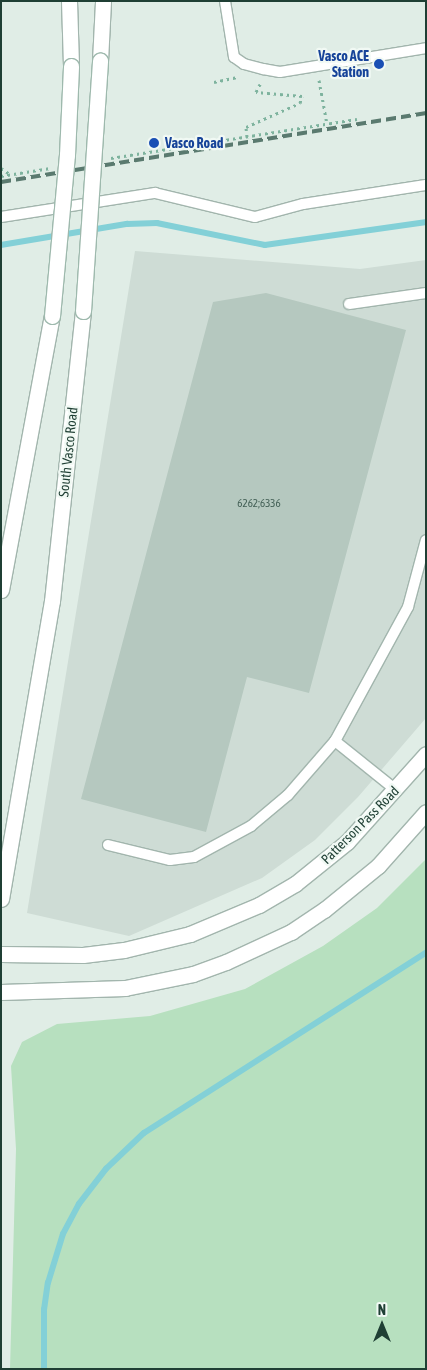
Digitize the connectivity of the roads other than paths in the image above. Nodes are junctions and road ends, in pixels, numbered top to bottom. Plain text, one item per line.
1 (69, 1) edge
2 (103, 1) edge
3 (225, 1) edge
4 (426, 48) edge
5 (426, 186) edge
6 (1, 217) edge
7 (426, 294) edge
8 (349, 304) dead end
9 (426, 540) edge
10 (1, 590) edge
11 (335, 741) junction
12 (426, 754) edge
13 (396, 790) junction
14 (426, 812) edge
15 (108, 846) dead end
16 (1, 899) edge
17 (1, 954) edge
18 (1, 992) edge

1 - 10 main road, bridge
2 - 16 main road, South Vasco Road, bridge
3 - 4 lane
5 - 6 lane
7 - 8 lane
9 - 11 lane
11 - 13 lane
11 - 15 lane
12 - 13 main road, Patterson Pass Road
13 - 17 main road, Patterson Pass Road
14 - 18 main road

